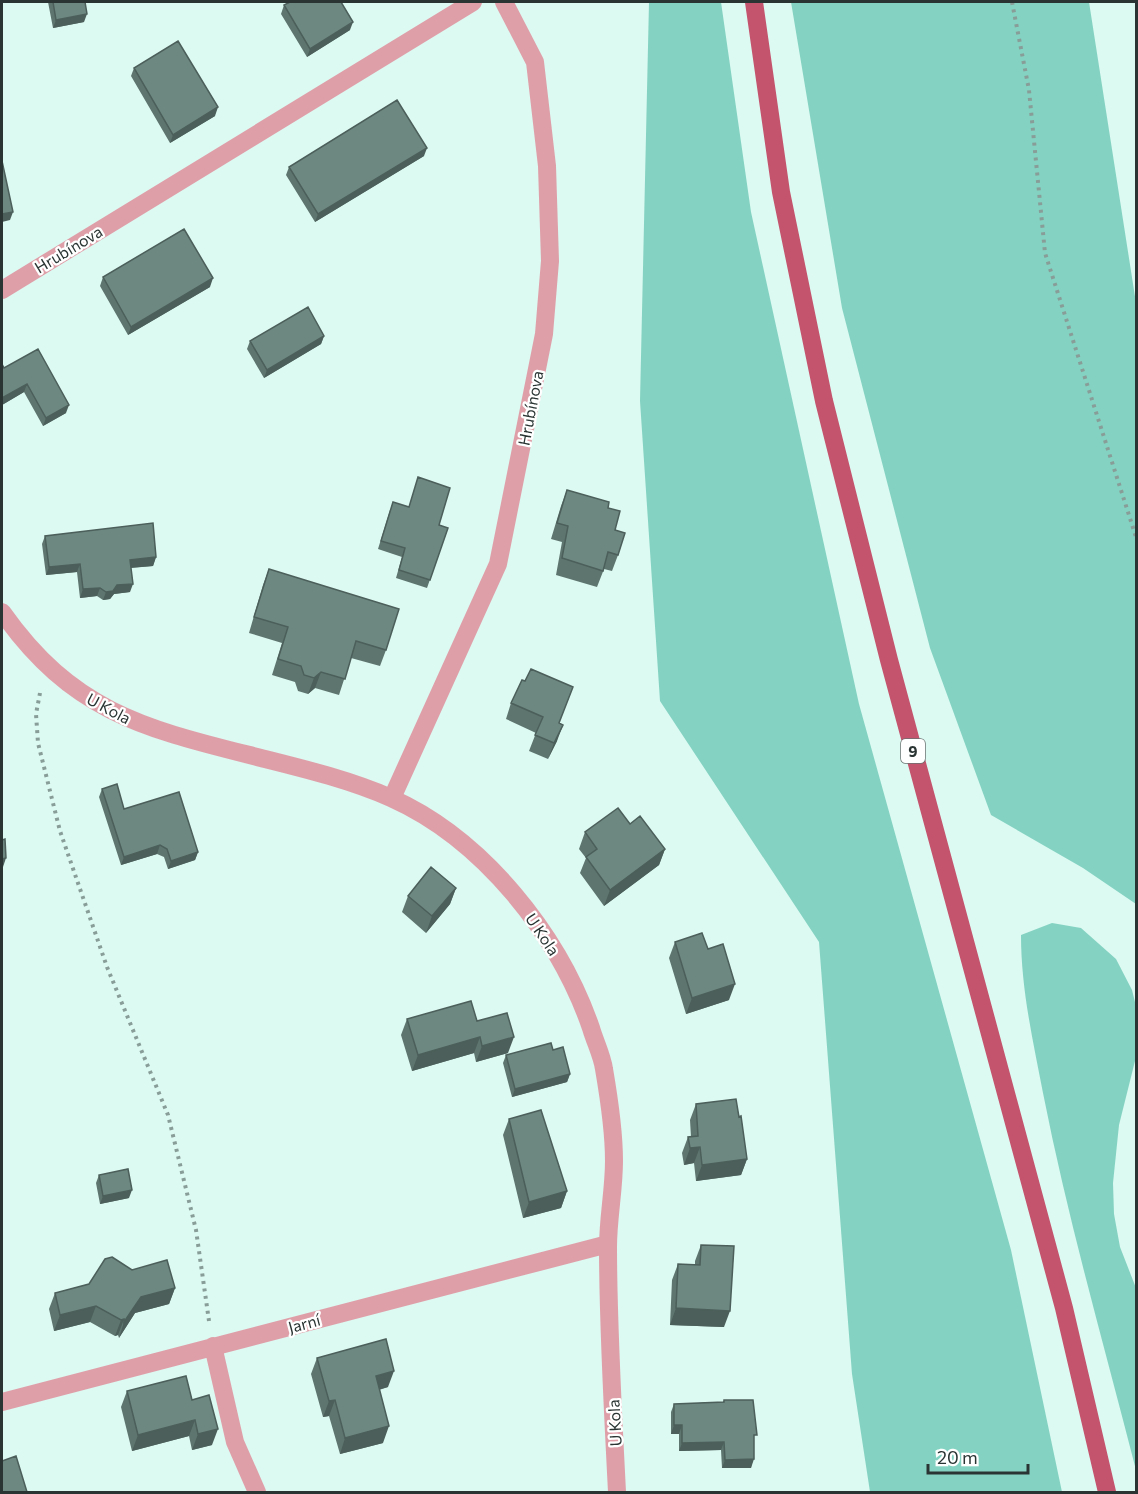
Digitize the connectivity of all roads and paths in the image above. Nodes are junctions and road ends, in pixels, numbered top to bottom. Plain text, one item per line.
1 (473, 2) edge
2 (504, 2) edge
3 (754, 2) edge
4 (1012, 2) edge
5 (2, 290) edge
6 (1137, 537) edge
7 (2, 612) edge
8 (50, 670) junction
9 (392, 798) junction
10 (608, 1244) junction
11 (213, 1346) junction
12 (2, 1402) edge
13 (257, 1492) edge
14 (617, 1492) edge
15 (1107, 1492) edge

1 - 5 street, Hrubínova
2 - 9 street, Hrubínova
3 - 15 main road, 9
4 - 6 path
7 - 8 street, U Kola
8 - 9 street, U Kola
8 - 11 path
9 - 10 street, U Kola
10 - 11 street, Jarní
10 - 14 street, U Kola
11 - 12 street, Jarní
11 - 13 street

